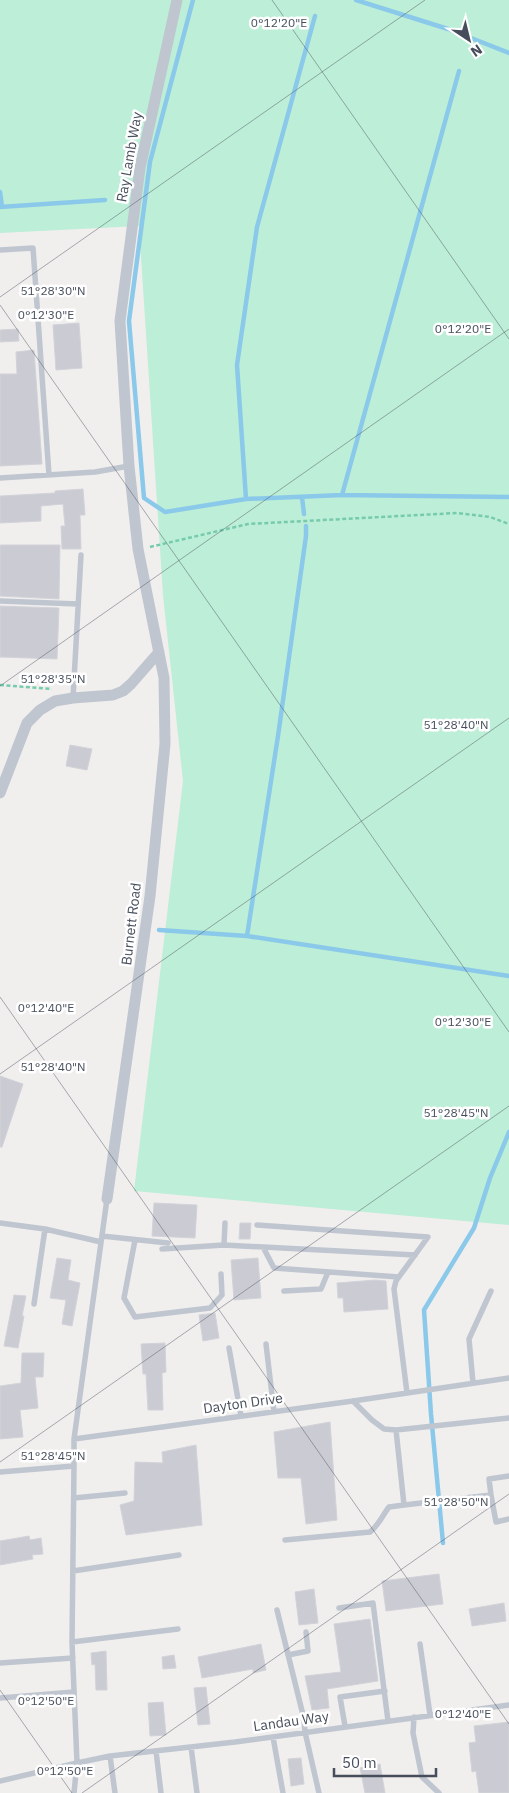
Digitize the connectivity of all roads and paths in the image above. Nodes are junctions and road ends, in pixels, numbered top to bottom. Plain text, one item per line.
1 (176, 0) edge
2 (0, 250) edge
3 (129, 466) junction
4 (49, 475) junction
5 (0, 478) edge
6 (509, 524) edge
7 (138, 550) junction
8 (81, 554) dead end
9 (0, 601) edge
10 (78, 604) junction
11 (159, 652) junction
12 (0, 685) edge
13 (28, 687) dead end
14 (73, 698) junction
15 (0, 793) edge
16 (107, 1199) joint
17 (0, 1223) edge
18 (226, 1223) dead end
19 (257, 1225) dead end
20 (45, 1230) junction
21 (101, 1239) junction
22 (135, 1240) junction
23 (168, 1243) dead end
24 (224, 1245) junction
25 (263, 1247) junction
26 (162, 1249) dead end
27 (415, 1255) junction
28 (328, 1272) junction
29 (221, 1274) dead end
30 (399, 1277) junction
31 (284, 1291) dead end
32 (491, 1291) dead end
33 (34, 1304) dead end
34 (266, 1344) dead end
35 (229, 1348) dead end
36 (509, 1378) edge
37 (474, 1383) junction
38 (407, 1393) junction
39 (353, 1401) junction
40 (274, 1412) junction
41 (241, 1416) junction
42 (509, 1418) edge
43 (396, 1430) junction
44 (74, 1439) junction
45 (74, 1466) junction
46 (0, 1472) edge
47 (509, 1476) edge
48 (125, 1493) dead end
49 (491, 1495) junction
50 (74, 1498) junction
51 (404, 1505) junction
52 (509, 1519) edge
53 (285, 1540) dead end
54 (179, 1555) dead end
55 (73, 1571) junction
56 (339, 1608) dead end
57 (277, 1610) dead end
58 (178, 1629) dead end
59 (306, 1632) dead end
60 (72, 1642) junction
61 (420, 1644) dead end
62 (288, 1655) junction
63 (73, 1658) junction
64 (0, 1663) edge
65 (386, 1691) junction
66 (74, 1692) junction
67 (0, 1698) edge
68 (509, 1704) edge
69 (430, 1715) junction
70 (414, 1717) junction
71 (388, 1720) junction
72 (345, 1726) junction
73 (305, 1732) junction
74 (273, 1737) junction
75 (190, 1747) junction
76 (156, 1751) junction
77 (110, 1756) junction
78 (77, 1763) junction
79 (0, 1781) edge
80 (74, 1793) edge
81 (115, 1793) edge
82 (161, 1793) edge
83 (196, 1793) edge
84 (283, 1793) edge
85 (319, 1793) edge
86 (440, 1793) edge

1 - 3 street, Ray Lamb Way
2 - 4 lane
3 - 4 lane
3 - 7 street, Burnett Road
4 - 5 lane
6 - 7 path
7 - 11 street, Burnett Road
8 - 10 lane
9 - 10 lane
10 - 14 lane
11 - 14 street
11 - 16 street, Burnett Road
12 - 13 path
14 - 15 street
16 - 21 lane
17 - 20 lane
18 - 24 lane
19 - 27 lane
20 - 21 lane
20 - 33 lane
21 - 22 lane
21 - 44 lane
22 - 23 lane
22 - 29 lane
24 - 25 lane
24 - 26 lane
25 - 27 lane
25 - 28 lane
27 - 30 lane
28 - 30 lane
28 - 31 lane
30 - 38 lane
32 - 37 lane
34 - 40 lane
35 - 41 lane
36 - 37 lane
37 - 38 lane, Dayton Drive
38 - 39 lane, Dayton Drive
39 - 40 lane, Dayton Drive
39 - 43 lane
40 - 41 lane, Dayton Drive
41 - 44 lane, Dayton Drive
42 - 43 lane
43 - 51 lane
44 - 45 lane
45 - 46 lane
45 - 50 lane
47 - 49 lane
48 - 50 lane
49 - 51 lane
49 - 52 lane
50 - 55 lane
51 - 53 lane
54 - 55 lane
55 - 60 lane
56 - 65 lane
57 - 62 lane
58 - 60 lane
59 - 62 lane
60 - 63 lane
61 - 69 lane
62 - 73 lane
63 - 64 lane
63 - 66 lane
65 - 71 lane
65 - 72 lane
66 - 67 lane
66 - 78 lane
68 - 69 lane, Landau Way
69 - 70 lane, Landau Way
70 - 71 lane, Landau Way
70 - 86 lane
71 - 72 lane, Landau Way
72 - 73 lane, Landau Way
73 - 74 lane, Landau Way
73 - 85 lane
74 - 75 lane, Landau Way
74 - 84 lane
75 - 76 lane, Landau Way
75 - 83 lane
76 - 77 lane, Landau Way
76 - 82 lane
77 - 78 lane, Landau Way
77 - 81 lane
78 - 79 lane, Landau Way
78 - 80 lane

